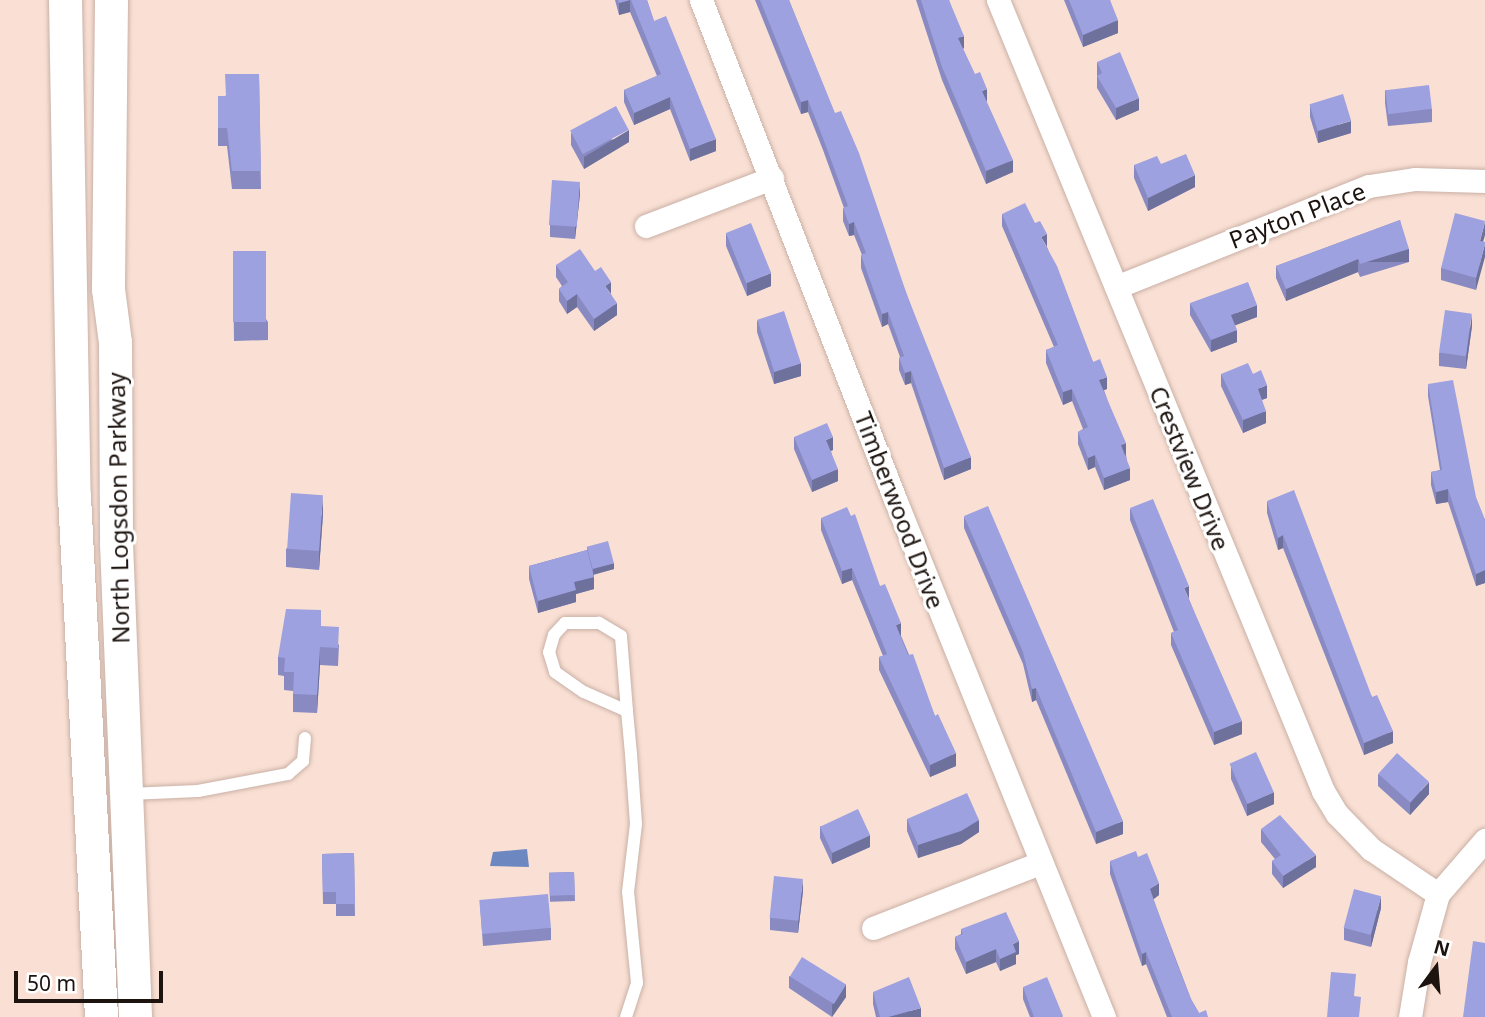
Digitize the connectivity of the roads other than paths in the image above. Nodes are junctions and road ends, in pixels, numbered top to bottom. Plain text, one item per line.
1 (65, 0) edge
2 (111, 0) edge
3 (701, 0) edge
4 (998, 0) edge
5 (772, 178) junction
6 (1485, 181) edge
7 (108, 215) junction
8 (67, 219) junction
9 (646, 226) dead end
10 (1116, 286) junction
11 (627, 711) junction
12 (305, 738) dead end
13 (86, 771) junction
14 (128, 784) junction
15 (1485, 840) edge
16 (1040, 863) junction
17 (1438, 894) junction
18 (873, 928) dead end
19 (118, 1012) edge
20 (626, 1017) edge
21 (1104, 1017) edge
22 (1410, 1017) edge

1 - 8 main road, North Logsdon Parkway
2 - 7 main road, North Logsdon Parkway
3 - 5 street, Timberwood Drive
4 - 10 street, Crestview Drive
5 - 9 street
5 - 16 street, Timberwood Drive
6 - 10 street, Payton Place
7 - 8 main road
7 - 14 main road, North Logsdon Parkway
8 - 13 main road, North Logsdon Parkway
10 - 17 street, Crestview Drive
11 - 11 lane
11 - 20 lane
12 - 14 lane
13 - 14 main road
13 - 19 main road, North Logsdon Parkway
14 - 19 main road, North Logsdon Parkway
15 - 17 street
16 - 18 street
16 - 21 street, Timberwood Drive
17 - 22 street

